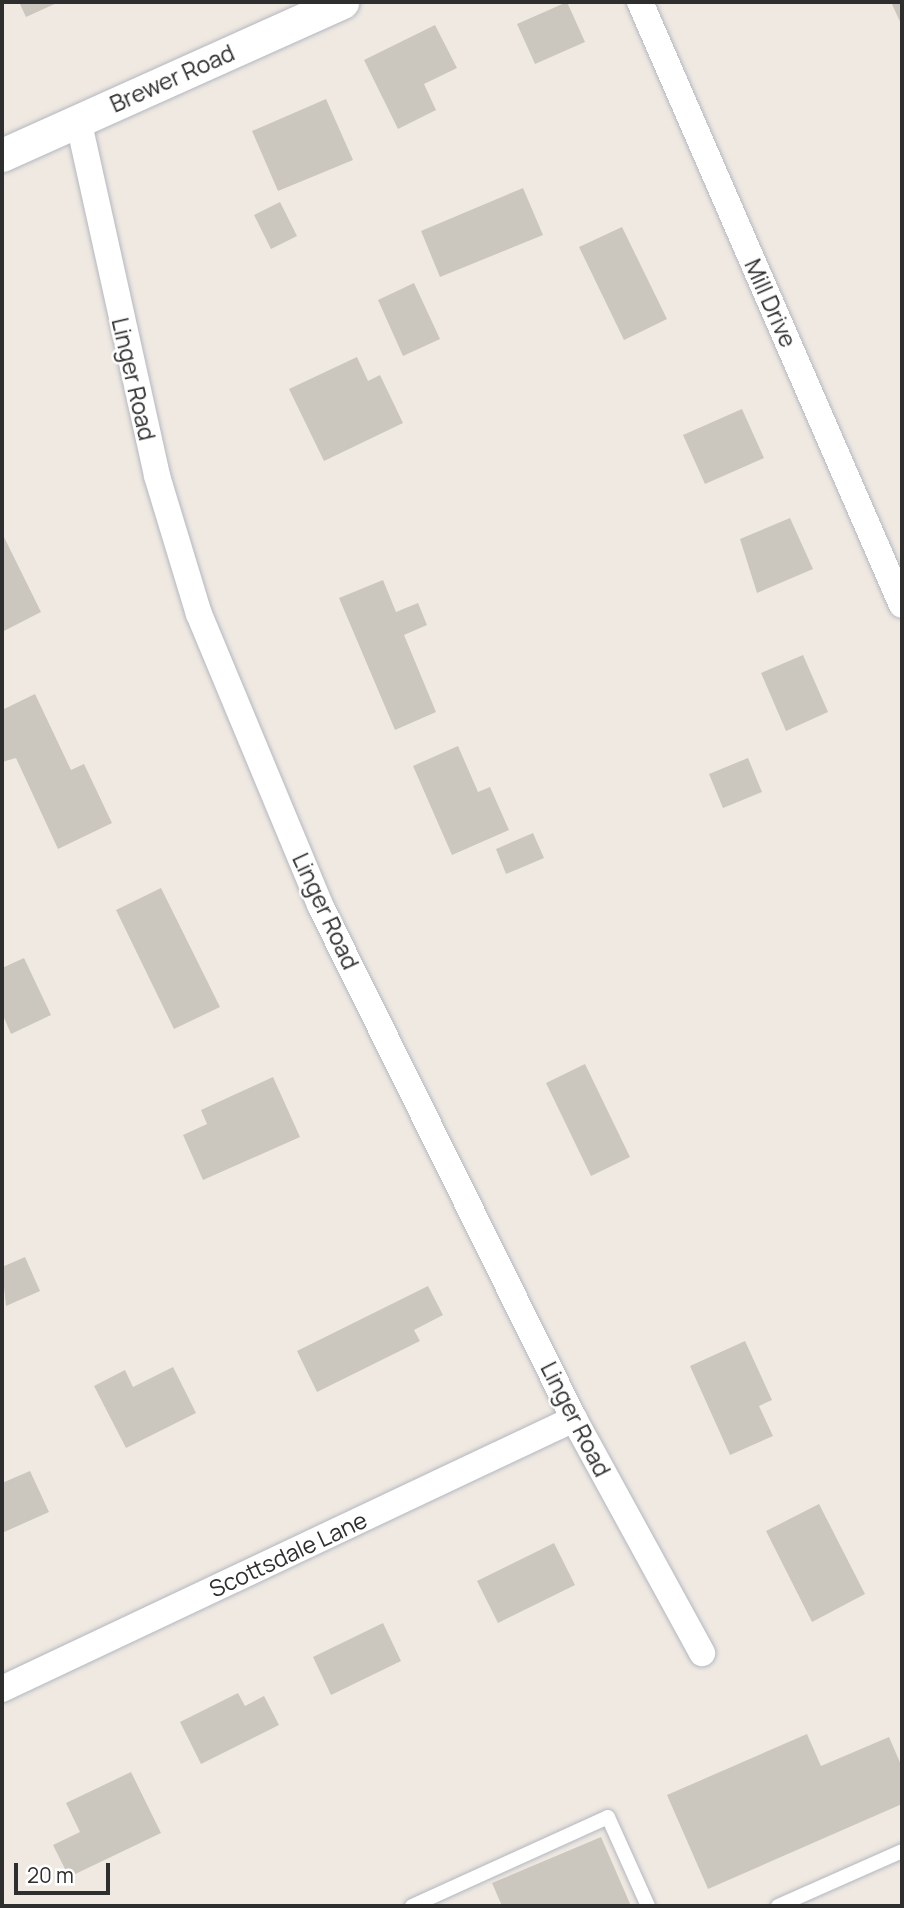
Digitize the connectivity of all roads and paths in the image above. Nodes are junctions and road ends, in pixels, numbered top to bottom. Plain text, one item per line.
1 (342, 2) edge
2 (640, 2) edge
3 (78, 119) junction
4 (2, 155) edge
5 (902, 605) edge
6 (574, 1419) junction
7 (702, 1653) dead end
8 (2, 1689) edge
9 (902, 1851) edge
10 (412, 1906) edge
11 (648, 1906) edge
12 (778, 1906) edge

1 - 3 street, Brewer Road
2 - 5 street, Mill Drive
3 - 4 street, Brewer Road
3 - 6 street, Linger Road
6 - 7 street, Linger Road
6 - 8 street, Scottsdale Lane
9 - 12 lane
10 - 11 lane

